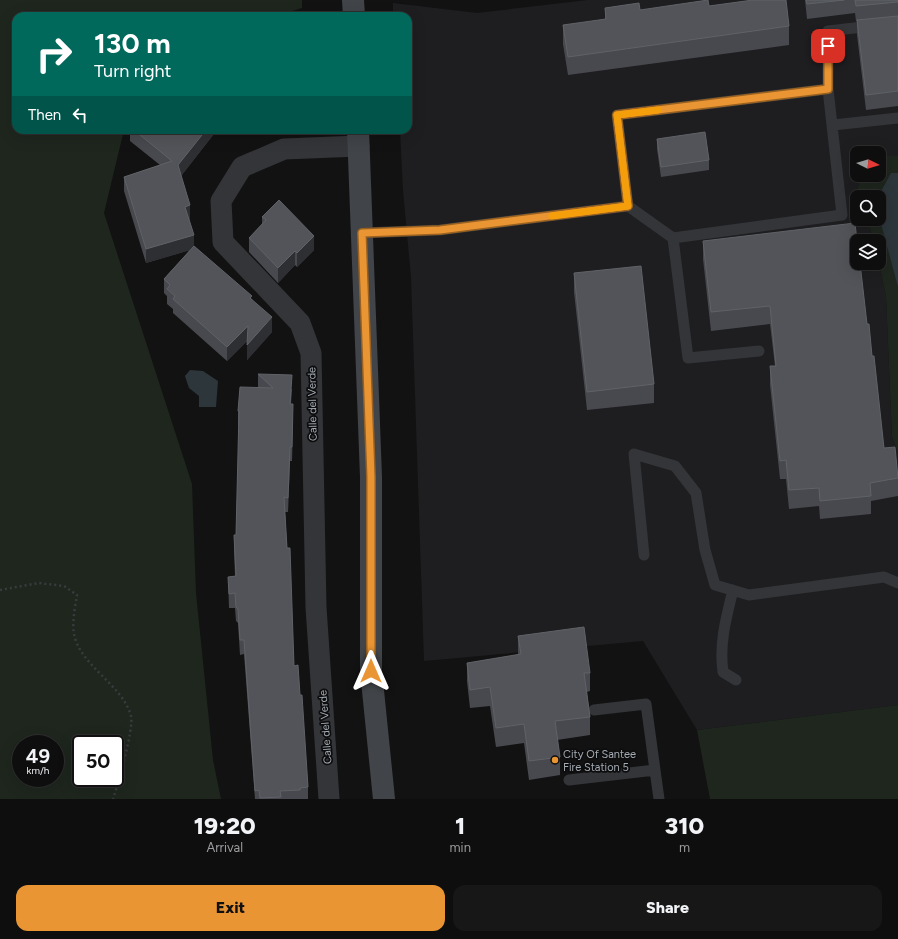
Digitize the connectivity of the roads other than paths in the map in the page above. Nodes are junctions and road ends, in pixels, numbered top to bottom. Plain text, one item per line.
1 (353, 0) edge
2 (354, 12) edge
3 (898, 23) edge
4 (828, 89) junction
5 (898, 118) edge
6 (832, 126) junction
7 (359, 138) edge
8 (628, 206) junction
9 (362, 233) junction
10 (673, 238) junction
11 (759, 351) dead end
12 (644, 555) dead end
13 (898, 583) edge
14 (733, 590) junction
15 (736, 680) dead end
16 (594, 710) dead end
17 (655, 770) junction
18 (569, 780) dead end
19 (329, 799) edge
20 (384, 799) edge
21 (659, 799) edge

1 - 2 main road
3 - 4 lane
4 - 6 lane
4 - 8 lane
5 - 6 lane
6 - 10 lane
7 - 9 main road
7 - 19 street, Calle del Verde
8 - 9 lane
8 - 10 lane
9 - 20 main road
10 - 11 lane
12 - 14 lane
13 - 14 lane
14 - 15 lane
16 - 17 lane
17 - 18 lane
17 - 21 lane

